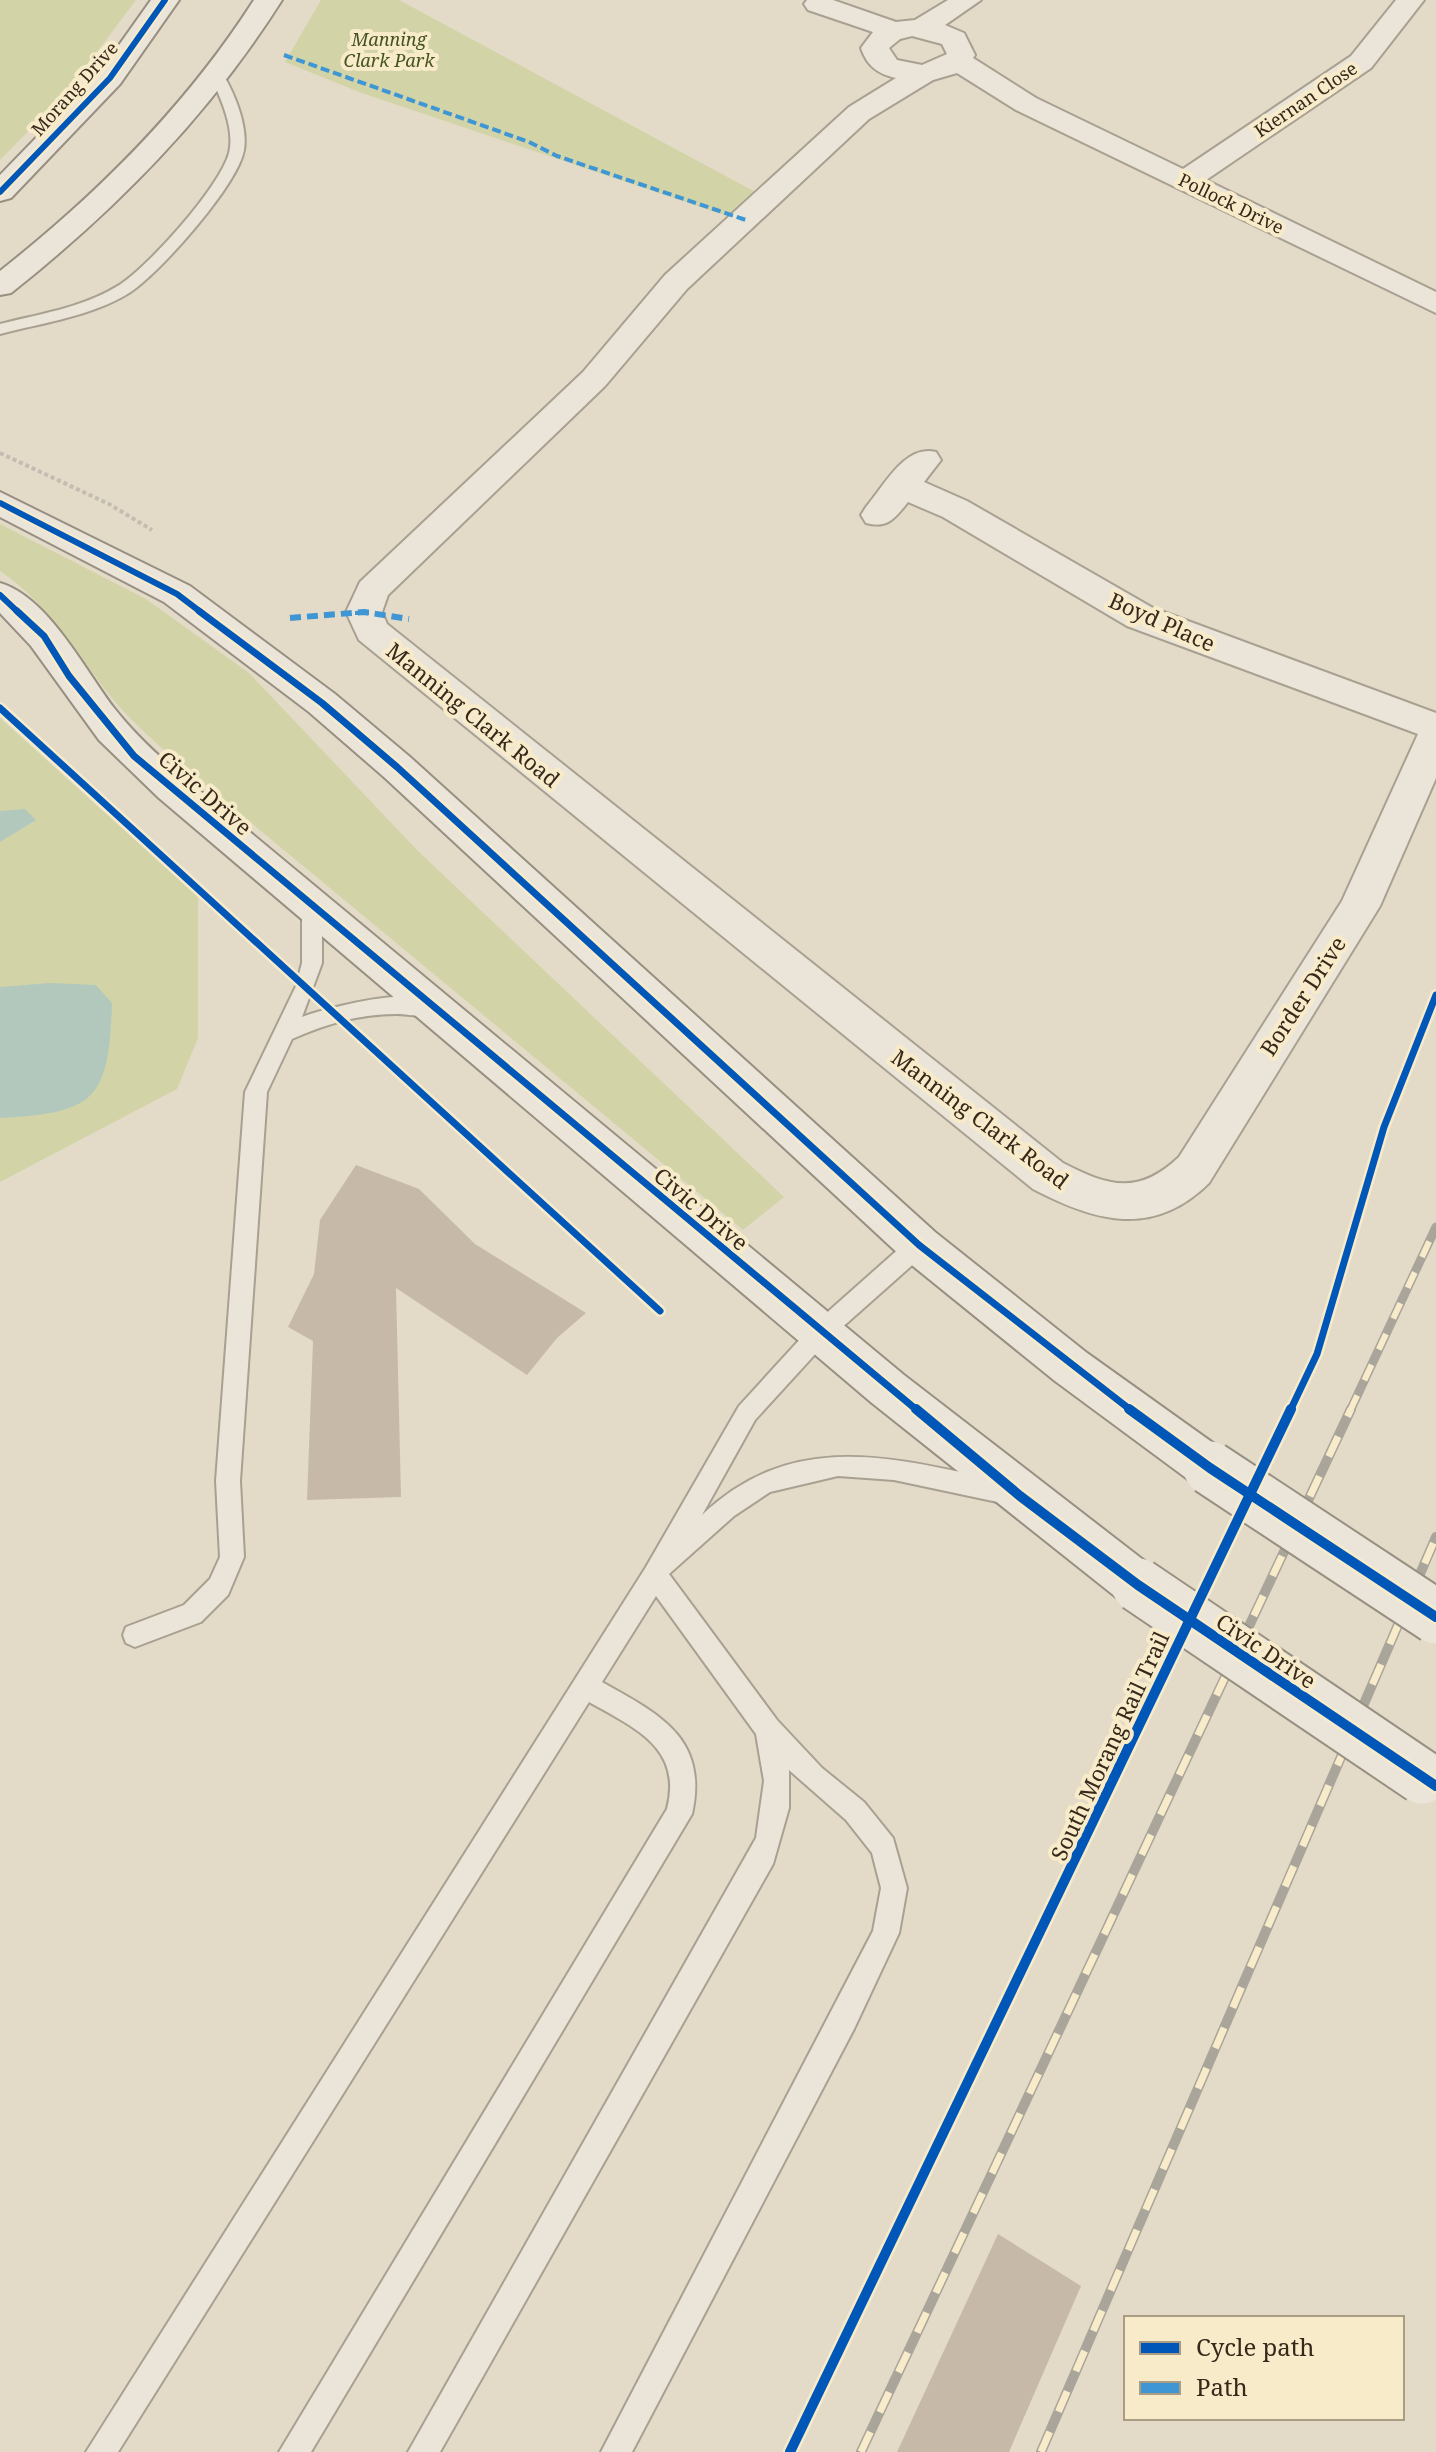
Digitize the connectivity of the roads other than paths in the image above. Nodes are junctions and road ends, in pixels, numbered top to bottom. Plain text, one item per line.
1 (165, 0) edge
2 (268, 0) edge
3 (967, 0) edge
4 (976, 0) edge
5 (1410, 0) edge
6 (814, 2) edge
7 (895, 42) junction
8 (943, 62) junction
9 (218, 77) junction
10 (859, 113) junction
11 (1184, 182) junction
12 (0, 192) edge
13 (0, 286) edge
14 (1436, 304) edge
15 (0, 329) edge
16 (0, 503) edge
17 (878, 515) dead end
18 (0, 595) edge
19 (1436, 727) edge
20 (1436, 735) edge
21 (312, 906) junction
22 (435, 1007) junction
23 (284, 1033) junction
24 (1117, 1202) joint
25 (919, 1245) junction
26 (821, 1332) junction
27 (1020, 1496) junction
28 (655, 1575) junction
29 (1436, 1617) edge
30 (135, 1635) dead end
31 (585, 1686) junction
32 (768, 1729) junction
33 (1429, 1781) edge
34 (101, 2452) edge
35 (294, 2452) edge
36 (423, 2452) edge
37 (616, 2452) edge

1 - 12 street, Morang Drive
2 - 9 street
3 - 7 street, Manning Clark Road
4 - 8 street, Manning Clark Road
5 - 11 street, Kiernan Close
6 - 7 street
7 - 8 street
7 - 8 street
7 - 10 street, Manning Clark Road
8 - 10 street, Manning Clark Road
8 - 11 street, Pollock Drive
9 - 13 street
9 - 15 lane
10 - 24 street, Manning Clark Road
11 - 14 street, Pollock Drive
16 - 25 street
17 - 19 street, Boyd Place
18 - 21 street, Civic Drive
20 - 24 street, Border Drive
21 - 22 street, Civic Drive
21 - 23 lane
22 - 23 lane
22 - 26 street, Civic Drive
23 - 30 lane
25 - 26 lane
25 - 29 street, bridge
26 - 27 street, Civic Drive
26 - 28 lane
27 - 28 lane
27 - 33 street, Civic Drive, bridge
28 - 31 lane
28 - 32 lane
31 - 34 lane
31 - 35 lane
32 - 36 lane
32 - 37 lane

